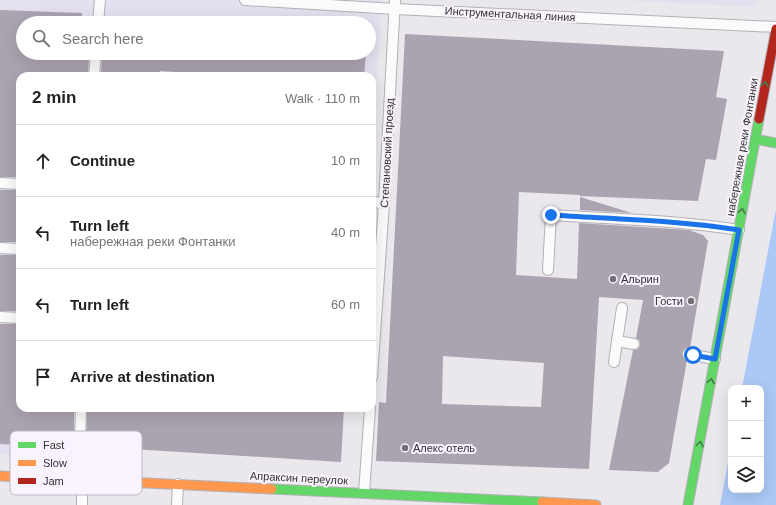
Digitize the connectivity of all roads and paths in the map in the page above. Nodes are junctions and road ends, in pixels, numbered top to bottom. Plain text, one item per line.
1 (100, 0) edge
2 (247, 0) edge
3 (395, 4) edge
4 (99, 16) edge
5 (776, 28) edge
6 (95, 60) edge
7 (94, 72) edge
8 (755, 139) junction
9 (776, 144) edge
10 (0, 183) edge
11 (16, 184) edge
12 (376, 202) edge
13 (384, 203) junction
14 (739, 230) junction
15 (0, 248) edge
16 (16, 249) edge
17 (548, 270) dead end
18 (622, 308) dead end
19 (0, 317) edge
20 (16, 318) edge
21 (376, 319) edge
22 (617, 341) junction
23 (634, 344) dead end
24 (688, 354) dead end
25 (715, 359) junction
26 (614, 362) dead end
27 (81, 412) edge
28 (370, 412) edge
29 (80, 431) edge
30 (0, 476) edge
31 (10, 476) edge
32 (142, 482) edge
33 (178, 484) junction
34 (364, 494) junction
35 (548, 504) edge
36 (177, 505) edge
37 (596, 505) edge
38 (688, 505) edge

1 - 4 lane
2 - 3 lane, Инструментальная линия
3 - 5 lane, Инструментальная линия
3 - 13 lane, Степановский проезд
8 -> 5 street, набережная реки Фонтанки
6 - 7 lane
8 - 9 street
14 -> 8 street, набережная реки Фонтанки
10 - 11 lane
12 - 13 lane
13 - 21 lane, Степановский проезд
14 - 17 lane
14 - 25 street, набережная реки Фонтанки
15 - 16 lane
18 - 22 lane
19 - 20 lane
22 - 23 lane
22 - 26 lane
24 - 25 lane
38 -> 25 street, набережная реки Фонтанки
27 - 29 lane
28 - 34 lane
30 - 31 street, Апраксин переулок
32 - 33 street, Апраксин переулок
33 - 34 street, Апраксин переулок
33 - 36 lane
34 - 35 street, Апраксин переулок
35 - 37 street, Апраксин переулок

